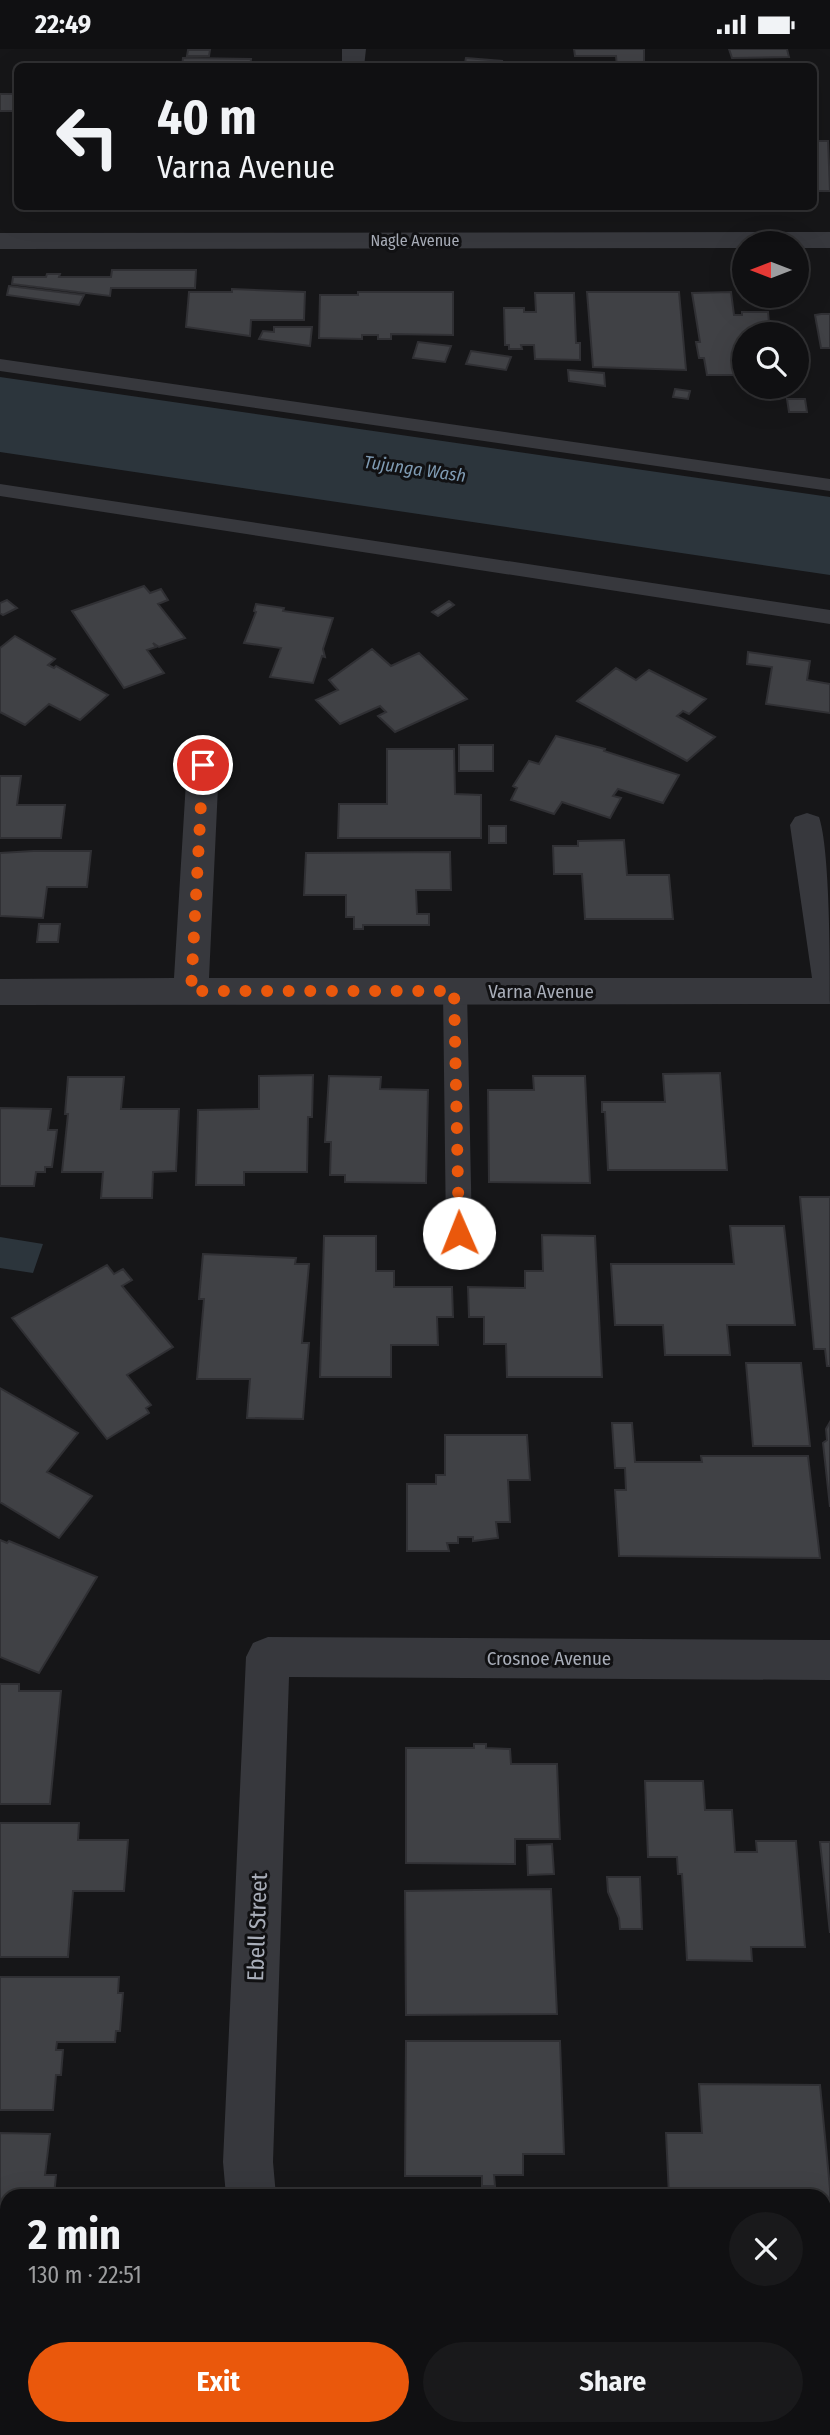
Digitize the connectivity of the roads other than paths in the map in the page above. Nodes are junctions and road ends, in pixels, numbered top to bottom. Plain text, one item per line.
1 (830, 240) edge
2 (0, 241) edge
3 (0, 365) edge
4 (830, 485) edge
5 (0, 490) edge
6 (830, 617) edge
7 (203, 765) dead end
8 (807, 825) dead end
9 (830, 979) edge
10 (191, 991) junction
11 (454, 991) junction
12 (830, 991) edge
13 (0, 992) edge
14 (459, 1233) dead end
15 (268, 1657) joint
16 (830, 1660) edge
17 (250, 2189) edge

1 - 2 street, Nagle Avenue
3 - 4 lane
5 - 6 lane
7 - 10 street
8 - 9 street
10 - 11 street, Varna Avenue
10 - 13 street, Varna Avenue
11 - 12 street, Varna Avenue
11 - 14 lane
15 - 16 street, Crosnoe Avenue
15 - 17 street, Ebell Street

